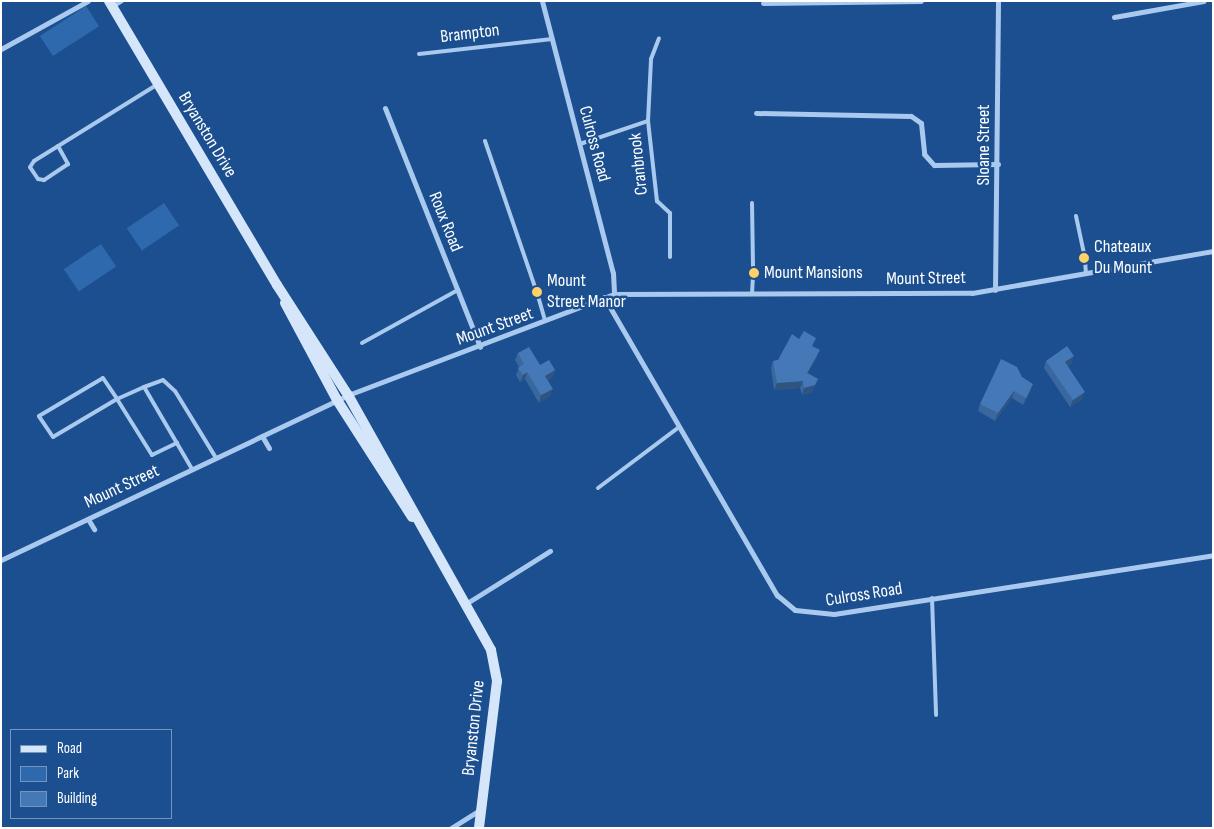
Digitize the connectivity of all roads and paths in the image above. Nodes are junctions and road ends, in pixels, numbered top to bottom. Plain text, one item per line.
1 (88, 1) edge
2 (122, 1) edge
3 (542, 1) edge
4 (921, 1) edge
5 (998, 1) edge
6 (1204, 1) edge
7 (763, 3) dead end
8 (111, 4) edge
9 (1114, 18) dead end
10 (659, 38) dead end
11 (552, 39) junction
12 (1, 49) edge
13 (419, 54) dead end
14 (158, 84) junction
15 (385, 108) dead end
16 (756, 113) dead end
17 (648, 121) junction
18 (485, 141) dead end
19 (580, 144) junction
20 (58, 146) junction
21 (998, 164) junction
22 (752, 203) dead end
23 (1076, 216) dead end
24 (1213, 251) edge
25 (1084, 255) dead end
26 (670, 257) dead end
27 (1085, 260) dead end
28 (1086, 274) junction
29 (277, 285) junction
30 (458, 290) junction
31 (536, 290) dead end
32 (995, 290) junction
33 (614, 294) junction
34 (752, 294) junction
35 (538, 296) dead end
36 (604, 298) junction
37 (546, 322) junction
38 (362, 343) dead end
39 (480, 347) junction
40 (144, 387) junction
41 (348, 395) junction
42 (117, 399) junction
43 (338, 400) junction
44 (678, 428) junction
45 (262, 436) junction
46 (177, 442) junction
47 (269, 448) dead end
48 (216, 458) junction
49 (192, 469) junction
50 (598, 488) dead end
51 (88, 519) junction
52 (94, 529) dead end
53 (424, 530) junction
54 (550, 551) dead end
55 (1213, 555) edge
56 (1, 560) edge
57 (932, 598) junction
58 (467, 602) junction
59 (936, 715) dead end
60 (481, 809) junction
61 (451, 828) edge
62 (479, 828) edge

1 - 12 street
2 - 8 lane
3 - 11 street, Culross Road
4 - 7 street
5 - 21 street, Sloane Street
6 - 9 street
8 - 14 main road, Bryanston Drive
10 - 17 lane, Cranbrook
11 - 13 lane, Brampton
11 - 19 street, Culross Road
14 - 20 lane
14 - 29 main road, Bryanston Drive
15 - 30 street, Roux Road
16 - 21 street
17 - 19 lane, Cranbrook
17 - 26 lane, Cranbrook
18 - 31 lane
19 - 33 street, Culross Road
20 - 20 lane
21 - 32 street, Sloane Street
22 - 34 lane
23 - 25 lane
24 - 28 street, Mount Street
27 - 28 lane
28 - 32 street, Mount Street
29 - 41 main road, Bryanston Drive
29 - 43 main road, Bryanston Drive
30 - 38 lane
30 - 39 street, Roux Road
32 - 34 street, Mount Street
33 - 34 street, Mount Street
33 - 36 street, Mount Street
35 - 37 lane
36 - 37 street, Mount Street
36 - 44 street, Culross Road
37 - 39 street, Mount Street
39 - 41 street, Mount Street
40 - 42 lane
40 - 46 lane
40 - 48 lane
41 - 43 street, Mount Street
41 - 53 main road, Bryanston Drive
42 - 42 lane
42 - 46 lane
43 - 45 street, Mount Street
43 - 53 main road, Bryanston Drive
44 - 50 lane
44 - 57 street, Culross Road
45 - 47 street
45 - 48 street, Mount Street
46 - 49 lane
48 - 49 street, Mount Street
49 - 51 street, Mount Street
51 - 52 street
51 - 56 street, Mount Street
53 - 58 main road, Bryanston Drive
54 - 58 street
55 - 57 street, Culross Road
57 - 59 lane
58 - 60 main road, Bryanston Drive
60 - 61 street
60 - 62 main road, Bryanston Drive

